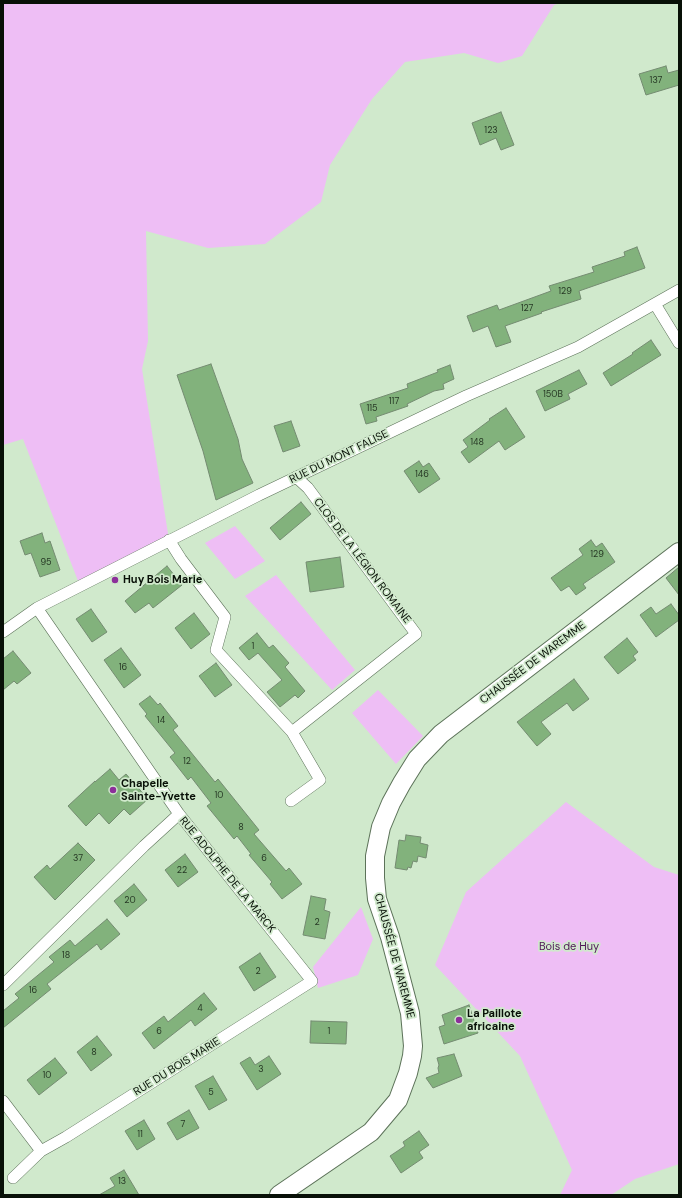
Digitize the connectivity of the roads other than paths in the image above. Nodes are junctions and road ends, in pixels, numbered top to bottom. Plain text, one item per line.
1 (679, 290) edge
2 (655, 304) junction
3 (679, 343) edge
4 (296, 477) junction
5 (169, 540) junction
6 (679, 552) edge
7 (37, 608) junction
8 (3, 632) edge
9 (292, 732) junction
10 (291, 801) dead end
11 (179, 814) junction
12 (312, 981) joint
13 (3, 985) edge
14 (3, 1101) edge
15 (41, 1152) junction
16 (14, 1178) dead end
17 (278, 1195) edge

1 - 2 street, RUE DU MONT FALISE
2 - 3 street
2 - 4 street, RUE DU MONT FALISE
4 - 5 street, RUE DU MONT FALISE
4 - 9 street, CLOS DE LA LÉGION ROMAINE
5 - 7 street, RUE DU MONT FALISE
5 - 9 street
6 - 17 main road, CHAUSSÉE DE WAREMME
7 - 8 street, RUE DU MONT FALISE
7 - 11 street, RUE ADOLPHE DE LA MARCK
9 - 10 street
11 - 12 street, RUE ADOLPHE DE LA MARCK
11 - 13 street
12 - 15 street, RUE DU BOIS MARIE
14 - 15 street
15 - 16 street, RUE DU BOIS MARIE

